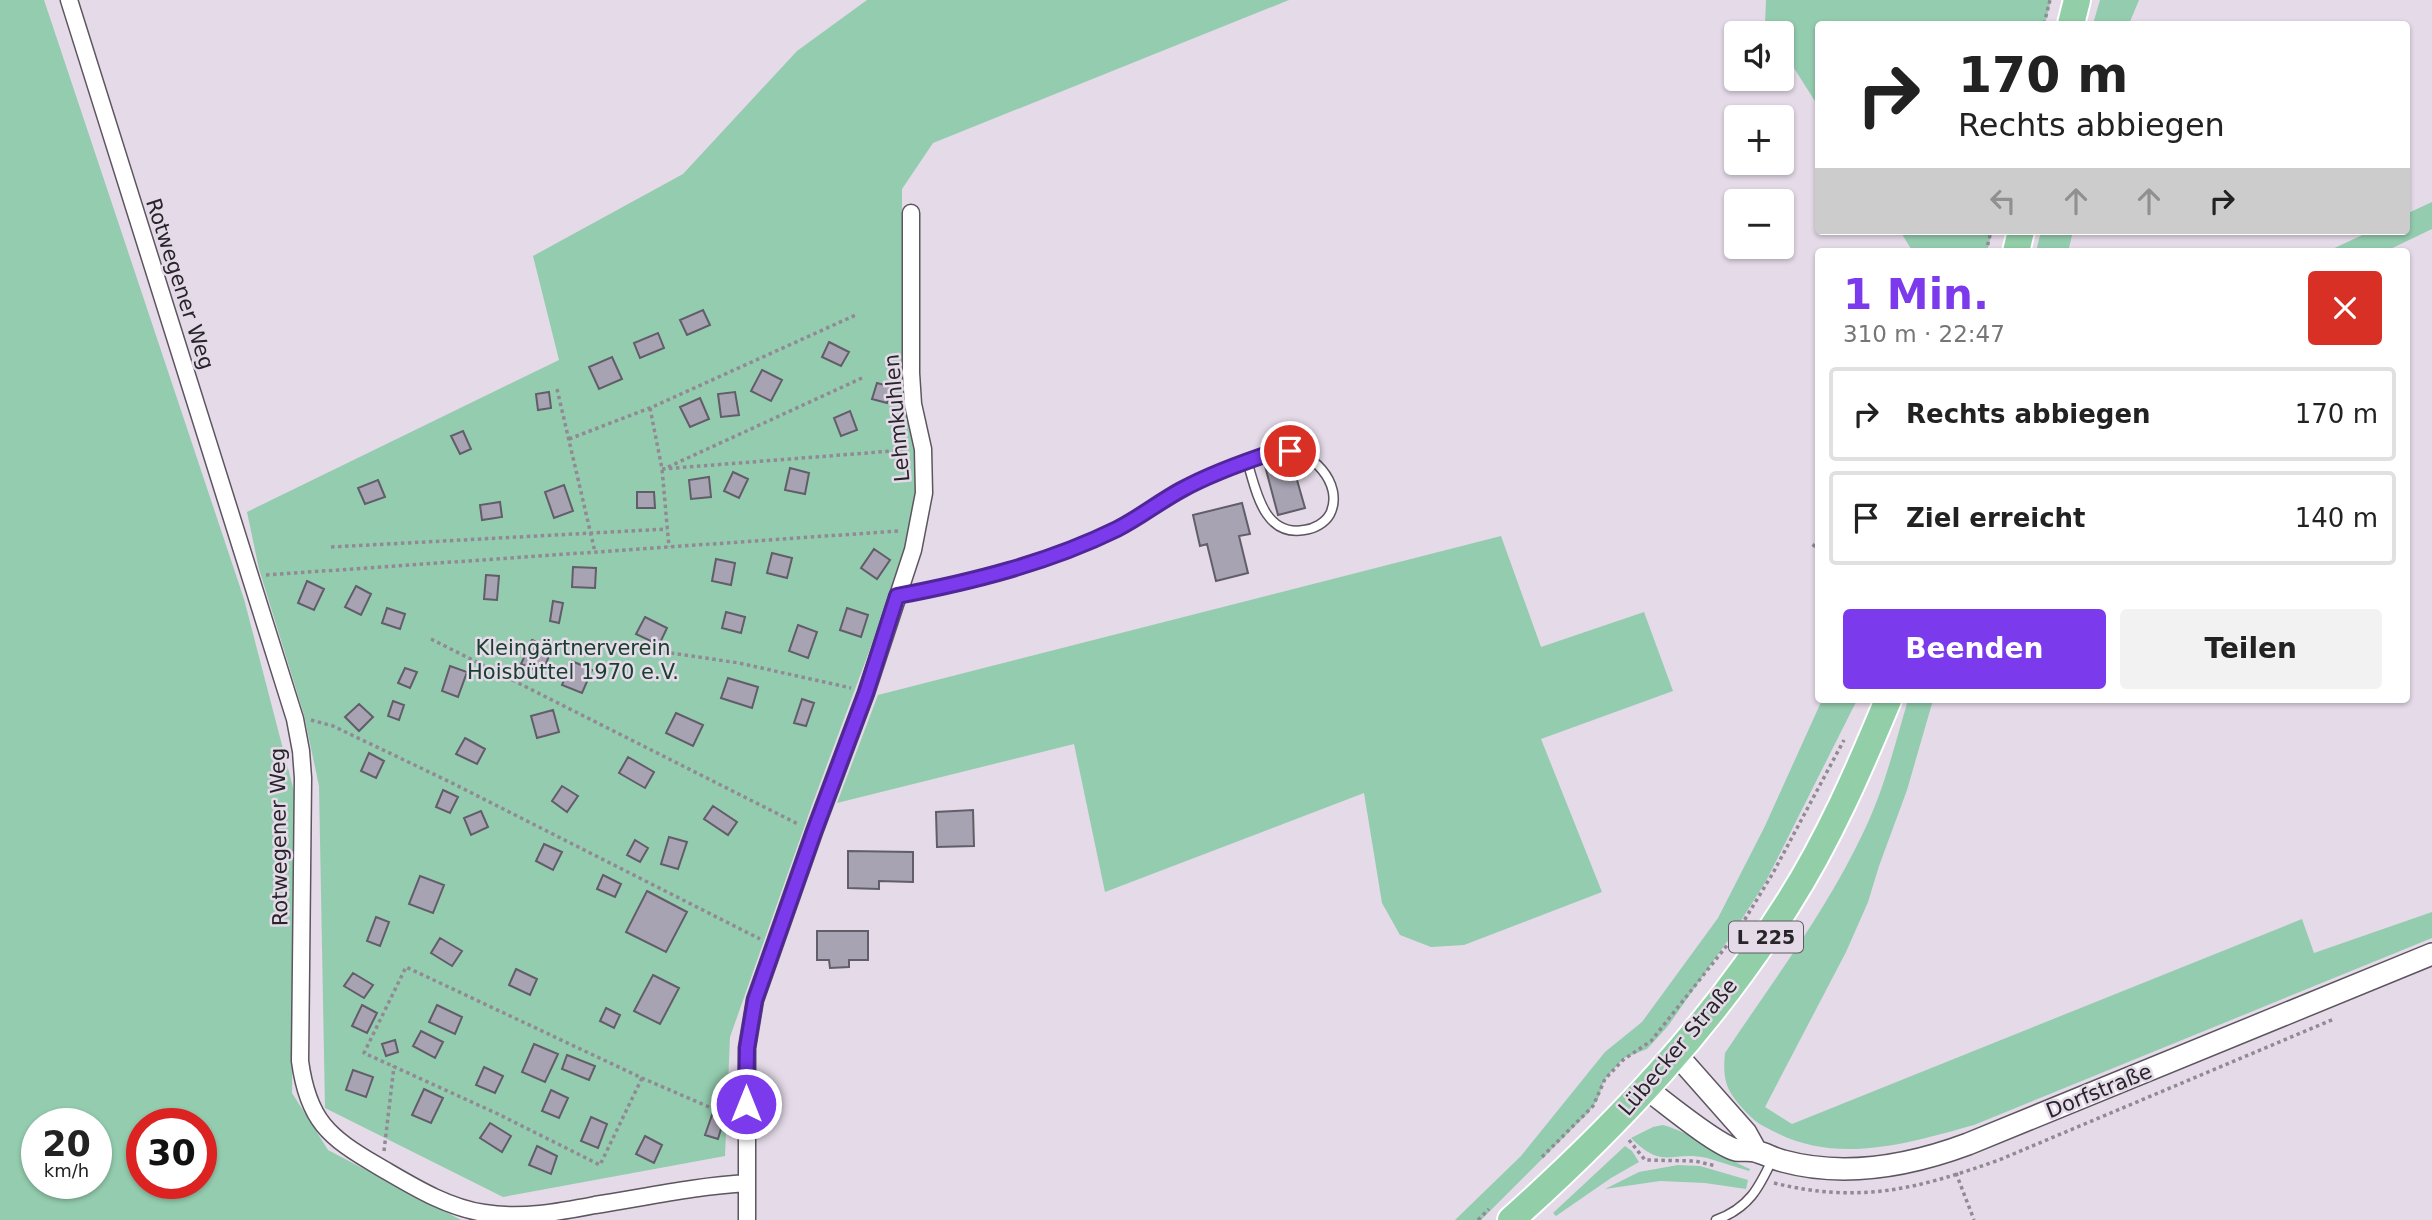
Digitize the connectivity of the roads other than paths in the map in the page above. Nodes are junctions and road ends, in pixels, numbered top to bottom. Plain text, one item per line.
1 (69, 0) edge
2 (2077, 0) edge
3 (2072, 21) edge
4 (911, 213) dead end
5 (1247, 461) junction
6 (897, 596) junction
7 (1887, 703) edge
8 (2432, 954) edge
9 (1677, 1055) junction
10 (1647, 1089) junction
11 (1765, 1154) junction
12 (747, 1183) junction
13 (747, 1220) edge
14 (1511, 1220) edge
15 (1718, 1220) edge

1 - 12 street, Rotwegener Weg
2 - 3 main road
4 - 6 street, Lehmkuhlen
5 - 5 lane
5 - 6 lane
6 - 12 street, Lehmkuhlen
7 - 9 main road, Lübecker Straße / L 225
8 - 11 street, Dorfstraße
9 - 10 main road, Lübecker Straße / L 225
9 - 11 street
10 - 11 street, Dorfstraße
10 - 14 main road, Lübecker Straße / L 225
11 - 15 lane
12 - 13 street, Lehmkuhlen

